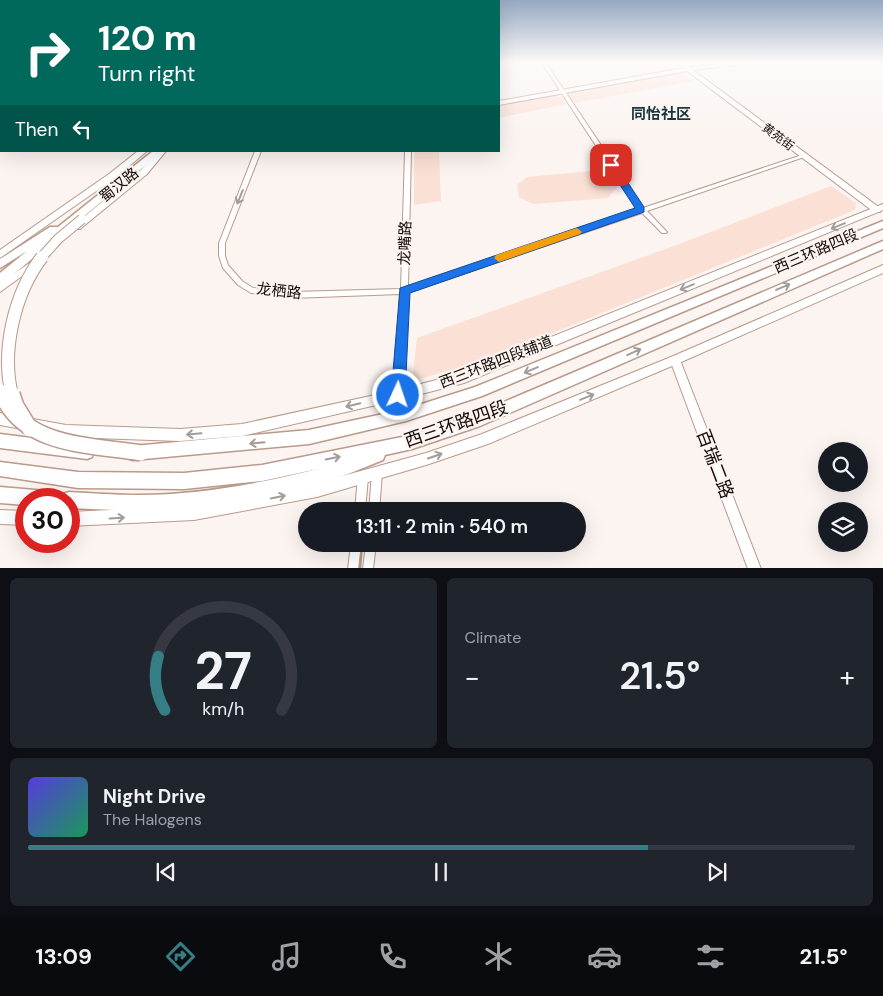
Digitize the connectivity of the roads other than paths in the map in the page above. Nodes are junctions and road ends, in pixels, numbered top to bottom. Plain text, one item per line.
1 (571, 90) edge
2 (715, 90) edge
3 (562, 91) junction
4 (500, 104) edge
5 (142, 152) edge
6 (148, 152) edge
7 (160, 152) edge
8 (160, 152) edge
9 (258, 152) edge
10 (408, 152) edge
11 (804, 156) junction
12 (880, 208) edge
13 (641, 209) junction
14 (78, 217) junction
15 (66, 222) junction
16 (883, 224) edge
17 (664, 232) dead end
18 (883, 244) edge
19 (0, 255) edge
20 (0, 264) edge
21 (883, 269) edge
22 (0, 271) edge
23 (20, 274) junction
24 (0, 278) edge
25 (0, 288) edge
26 (404, 291) junction
27 (0, 294) edge
28 (675, 360) junction
29 (0, 390) edge
30 (398, 395) junction
31 (0, 418) edge
32 (30, 429) junction
33 (0, 441) edge
34 (412, 442) junction
35 (141, 453) junction
36 (0, 469) edge
37 (377, 473) junction
38 (363, 477) junction
39 (0, 495) edge
40 (15, 496) edge
41 (80, 500) edge
42 (361, 502) edge
43 (375, 502) edge
44 (0, 517) edge
45 (15, 518) edge
46 (80, 518) edge
47 (355, 552) edge
48 (370, 552) edge
49 (354, 568) edge
50 (368, 568) edge
51 (755, 568) edge

1 - 3 street
2 - 11 street, 黄苑街
3 - 4 street
3 - 13 street
5 - 19 main road
6 - 14 highway, 蜀汉路
7 - 14 highway, 蜀汉路
8 - 23 main road
9 -> 26 street, 龙栖路
10 - 26 street, 龙嘴路
11 - 12 street, 黄苑街
11 - 13 street, 龙栖路
12 -> 30 main road, 西三环路四段辅道
13 - 17 street
13 - 26 street, 龙栖路
14 - 15 highway
14 - 24 highway
14 - 32 highway, bridge
15 - 20 highway
15 - 22 highway
16 -> 35 highway, 西三环路四段
34 -> 18 highway, 西三环路四段
21 - 28 main road
23 - 25 main road
23 - 27 main road
26 - 30 street, 龙嘴路
37 -> 28 main road
28 - 51 street, 百瑞二路
29 - 32 highway, bridge
30 -> 31 main road, 西三环路四段辅道
32 - 35 highway, bridge
33 - 35 highway, 西三环路四段, bridge
36 -> 34 highway, 西三环路四段
34 - 41 highway
37 - 38 main road
37 - 43 street
38 - 42 street
46 -> 38 main road
39 - 40 highway
44 - 45 main road
47 - 49 street
48 - 50 street

